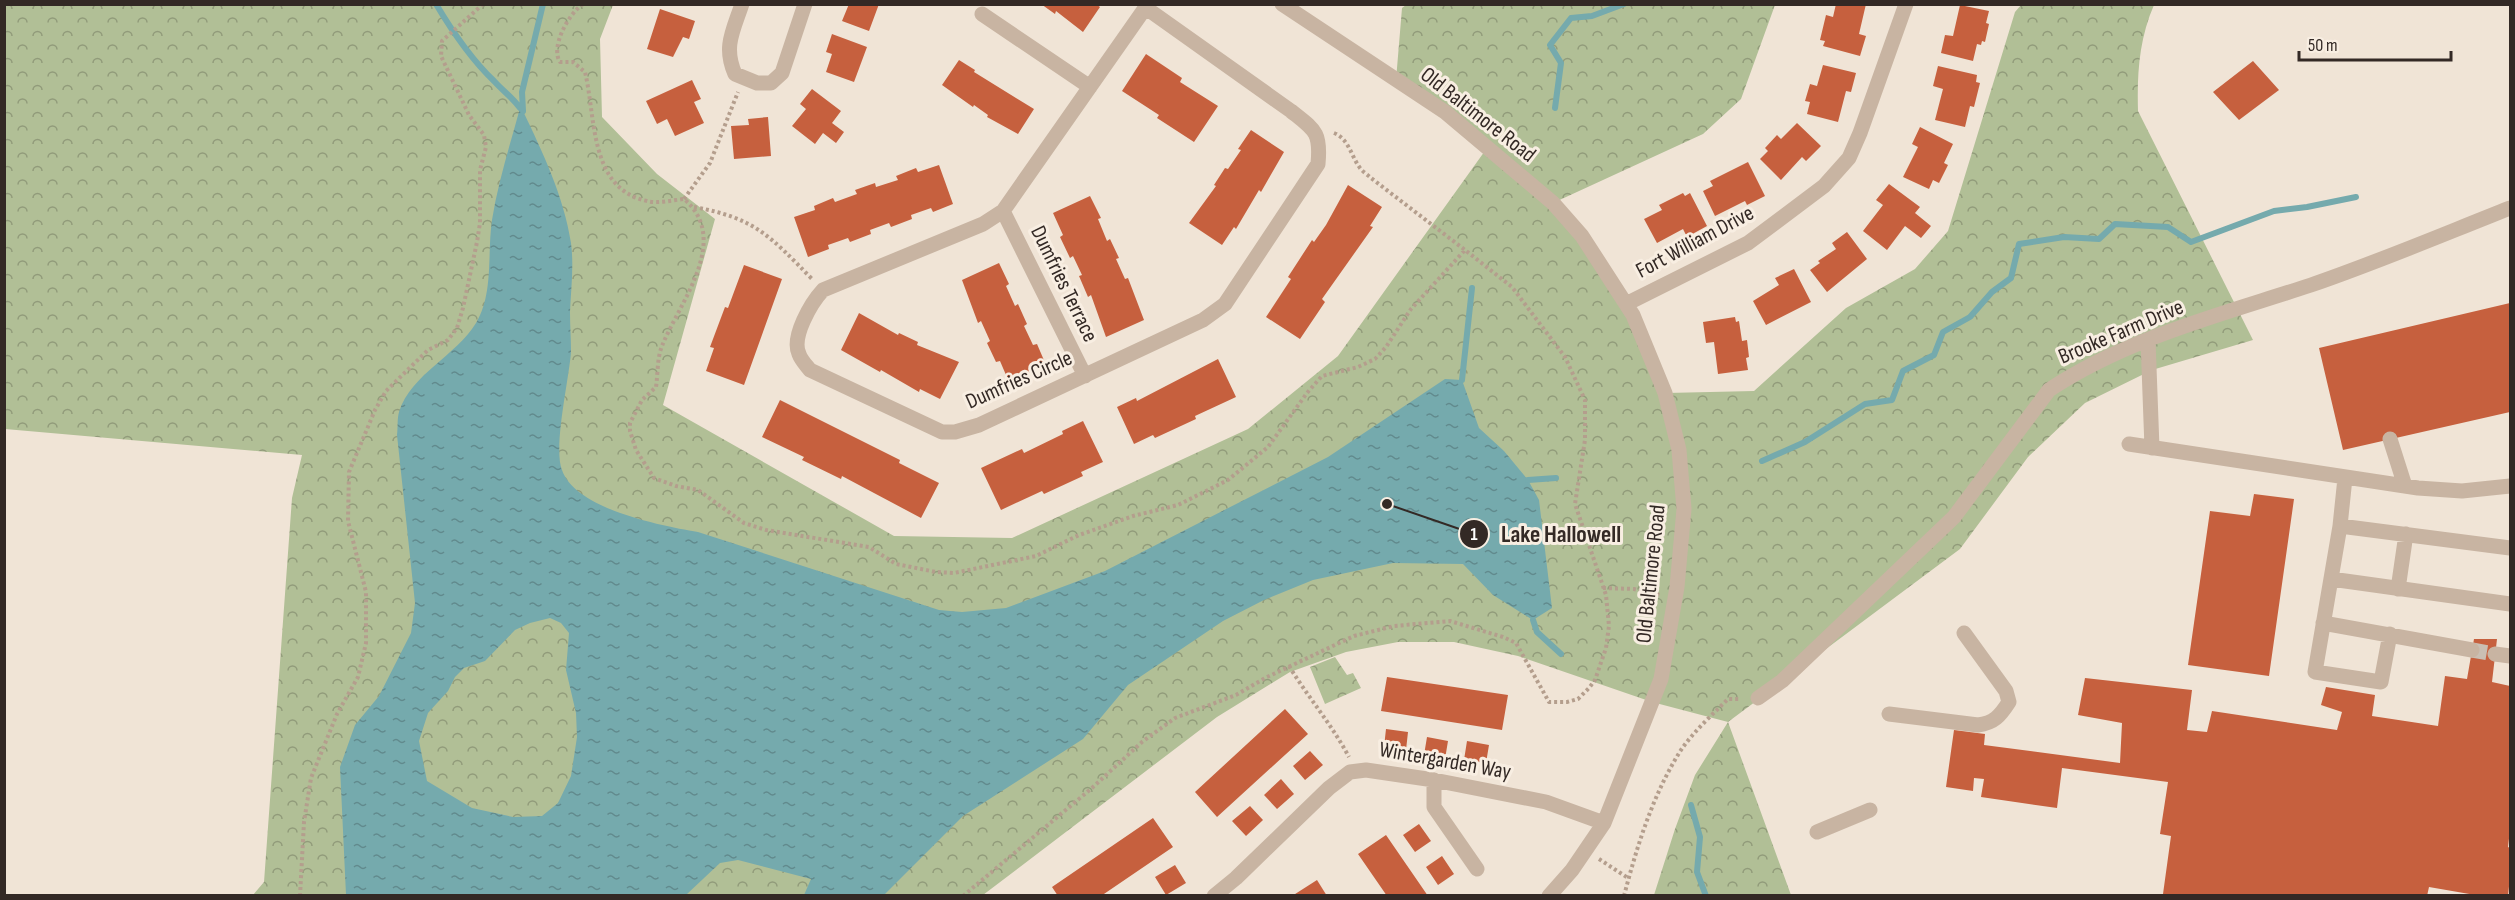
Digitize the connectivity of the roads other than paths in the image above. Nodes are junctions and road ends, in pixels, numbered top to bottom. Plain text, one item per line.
1 (742, 4) edge
2 (805, 4) edge
3 (1282, 4) edge
4 (1906, 4) edge
5 (1147, 6) edge
6 (982, 14) dead end
7 (1090, 87) junction
8 (2511, 208) edge
9 (1003, 211) junction
10 (1626, 304) junction
11 (2148, 340) junction
12 (1085, 376) junction
13 (2390, 439) dead end
14 (2129, 444) dead end
15 (2152, 448) junction
16 (2345, 478) junction
17 (2405, 486) junction
18 (2511, 486) edge
19 (2340, 526) junction
20 (2406, 534) junction
21 (2511, 548) edge
22 (2331, 579) junction
23 (2398, 588) junction
24 (2511, 604) edge
25 (2323, 623) junction
26 (1964, 633) dead end
27 (2390, 634) junction
28 (2472, 650) tunnel mouth
29 (1758, 698) road end
30 (1890, 714) dead end
31 (1434, 780) junction
32 (1870, 810) dead end
33 (1604, 823) junction
34 (1817, 832) dead end
35 (1477, 869) dead end
36 (1217, 895) edge
37 (1549, 896) edge

1 - 2 street
3 - 10 street, Old Baltimore Road
4 - 10 street, Fort William Drive
5 - 7 street
5 - 12 street, Dumfries Circle
6 - 7 street
7 - 9 street
8 - 11 street, Brooke Farm Drive
9 - 12 street, Dumfries Terrace
9 - 12 street, Dumfries Circle
10 - 33 street, Old Baltimore Road
11 - 15 street
11 - 29 street, Brooke Farm Drive
13 - 17 street
14 - 15 street
15 - 16 street
16 - 17 street
16 - 19 street
17 - 18 street
19 - 20 street
19 - 22 street
20 - 21 street
20 - 23 street
22 - 23 street
22 - 25 street
23 - 24 street
25 - 27 street
25 - 27 street
26 - 30 street
27 - 28 street
31 - 33 street, Wintergarden Way
31 - 35 street
31 - 36 street, Wintergarden Way
32 - 34 street
33 - 37 street, Old Baltimore Road

